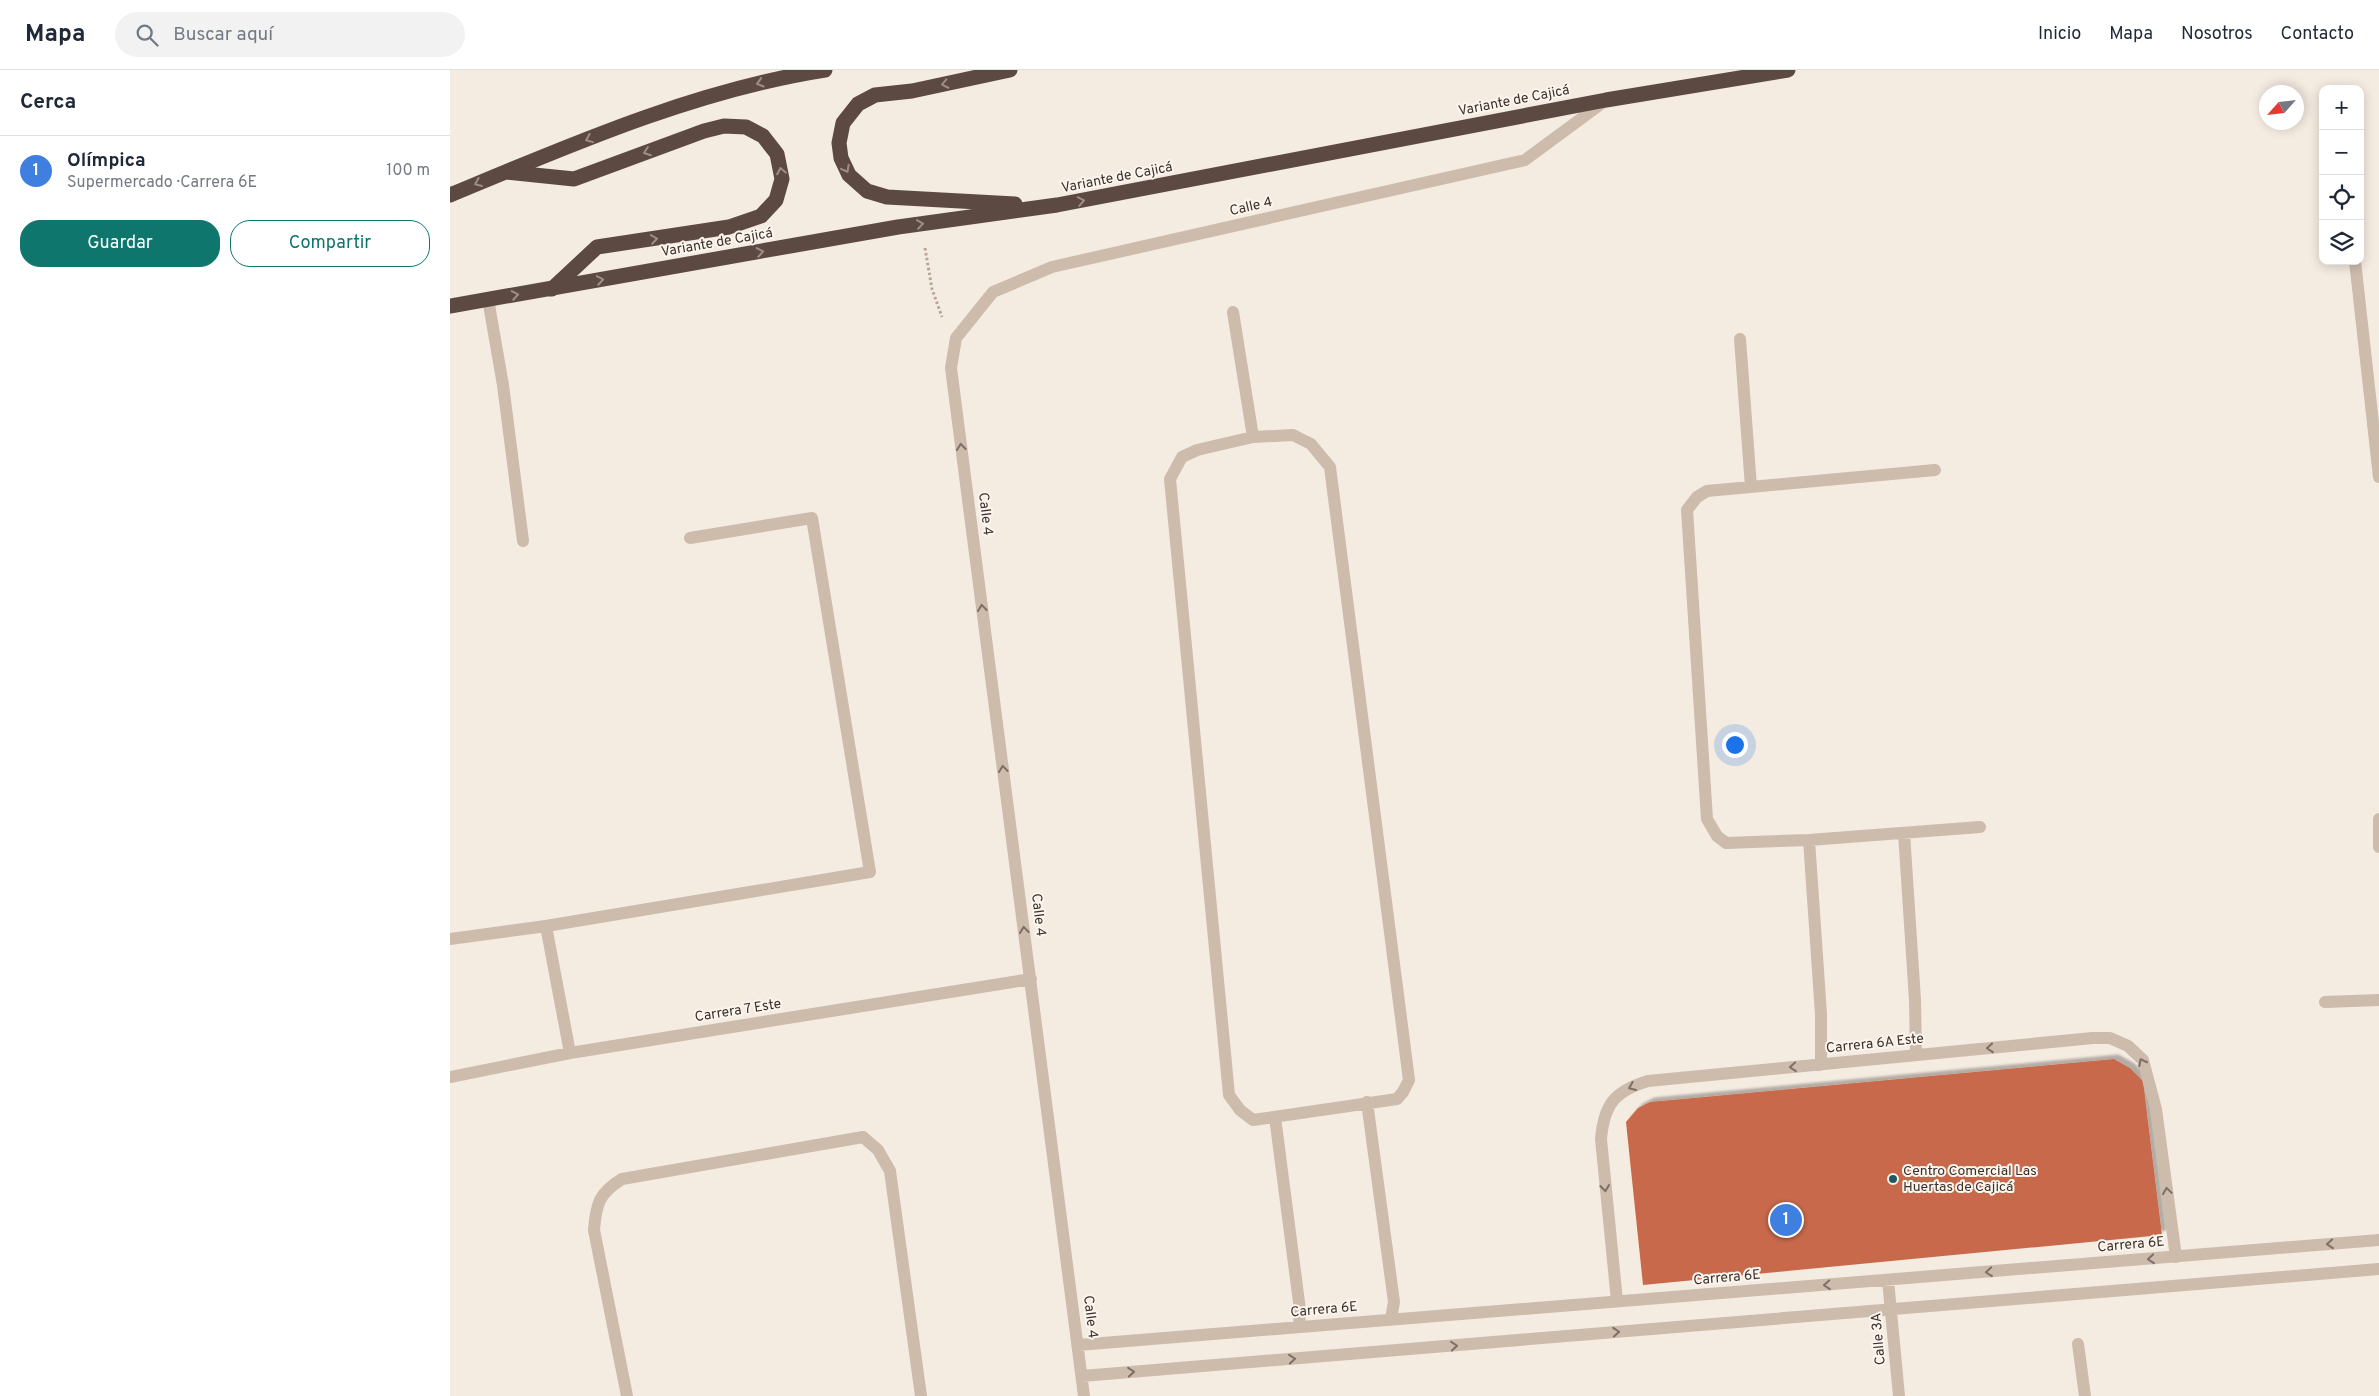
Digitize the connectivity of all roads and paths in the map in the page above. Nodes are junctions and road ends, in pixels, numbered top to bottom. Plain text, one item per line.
1 (825, 70) edge
2 (1010, 70) edge
3 (1788, 70) edge
4 (779, 73) edge
5 (1606, 100) junction
6 (505, 172) junction
7 (450, 195) edge
8 (1058, 205) junction
9 (920, 224) junction
10 (2355, 265) edge
11 (552, 288) junction
12 (488, 299) junction
13 (450, 306) edge
14 (1232, 312) dead end
15 (956, 338) junction
16 (1740, 339) dead end
17 (1253, 437) junction
18 (1935, 470) dead end
19 (2379, 477) edge
20 (1752, 487) junction
21 (690, 538) dead end
22 (523, 540) dead end
23 (2379, 818) edge
24 (1980, 827) dead end
25 (1904, 833) junction
26 (1809, 840) junction
27 (2379, 847) edge
28 (546, 926) junction
29 (450, 939) edge
30 (1031, 979) junction
31 (2379, 1000) edge
32 (2325, 1002) dead end
33 (570, 1053) junction
34 (1916, 1055) junction
35 (1821, 1064) junction
36 (450, 1077) edge
37 (1367, 1102) junction
38 (1275, 1117) junction
39 (2379, 1240) edge
40 (2176, 1257) junction
41 (2379, 1269) edge
42 (1888, 1280) junction
43 (1617, 1302) junction
44 (1891, 1310) junction
45 (1391, 1319) junction
46 (1299, 1327) junction
47 (2078, 1344) dead end
48 (1078, 1345) junction
49 (1082, 1376) junction
50 (627, 1396) edge
51 (921, 1396) edge
52 (1084, 1396) edge
53 (1899, 1396) edge
54 (2085, 1396) edge

1 - 4 highway
2 -> 8 highway
3 - 5 highway, Variante de Cajicá
4 -> 6 highway
8 -> 5 highway, Variante de Cajicá
5 - 15 street, Calle 4
6 -> 7 highway
11 -> 6 highway
8 - 9 highway, Variante de Cajicá
11 -> 9 highway, Variante de Cajicá
9 - 15 path
10 - 19 street
12 -> 11 highway, Variante de Cajicá
12 - 13 highway, Variante de Cajicá
12 - 22 street
14 - 17 street
30 -> 15 street, Calle 4
16 - 20 street
17 - 37 street
17 - 38 street
18 - 20 street
20 - 26 street
21 - 28 street
23 - 27 street
24 - 25 street
25 - 26 street
25 - 34 street
26 - 35 street
28 - 29 street
28 - 33 street
30 - 33 street, Carrera 7 Este
30 - 48 street, Calle 4
31 - 32 street
33 - 36 street, Carrera 7 Este
34 - 35 street, Carrera 6A Este
40 -> 34 street, Carrera 6A Este
35 -> 43 street, Carrera 6A Este
37 - 38 street
37 - 45 street
38 - 46 street
39 -> 40 street, Carrera 6E
40 -> 42 street, Carrera 6E
41 - 44 street
42 -> 43 street, Carrera 6E
42 - 44 street, Calle 3A
43 - 45 street, Carrera 6E
49 -> 44 street
44 - 53 street, Calle 3A
45 - 46 street, Carrera 6E
46 - 48 street, Carrera 6E
47 - 54 street
48 - 49 street, Calle 4
49 - 52 street, Calle 4
50 - 51 street

